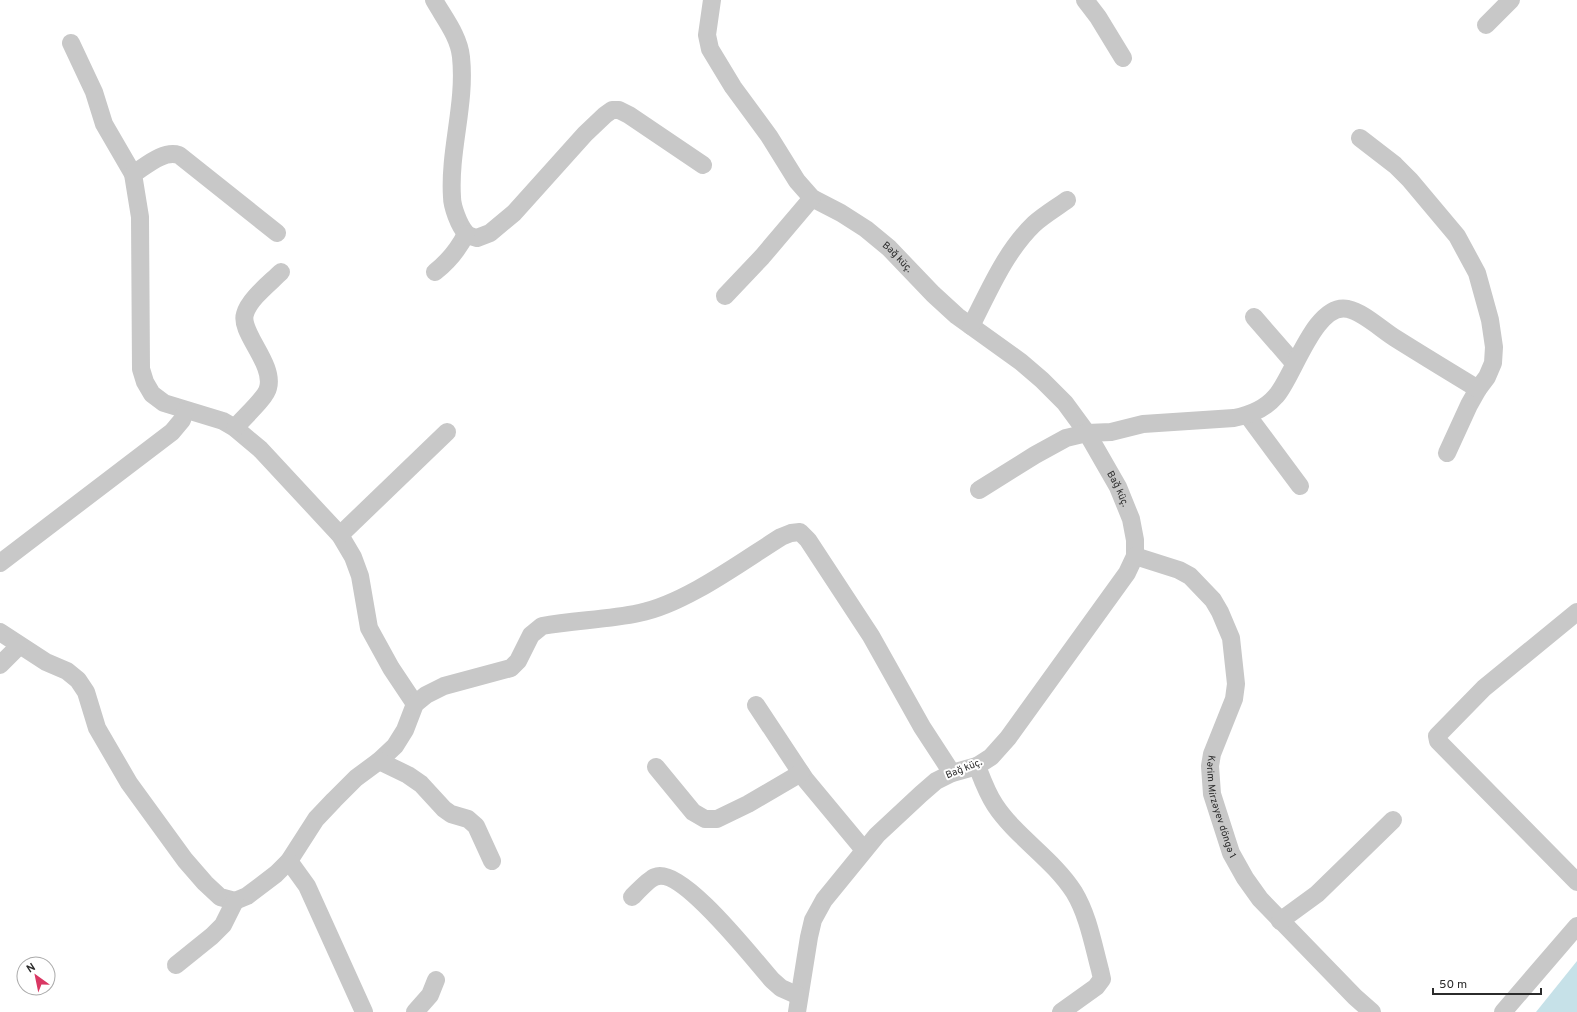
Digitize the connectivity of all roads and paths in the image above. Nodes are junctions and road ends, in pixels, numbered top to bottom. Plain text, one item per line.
1 (434, 0) edge
2 (712, 0) edge
3 (1085, 0) edge
4 (1511, 0) edge
5 (1486, 25) dead end
6 (70, 43) dead end
7 (1124, 58) dead end
8 (1360, 138) dead end
9 (703, 165) dead end
10 (133, 174) junction
11 (812, 198) junction
12 (1067, 200) dead end
13 (277, 233) dead end
14 (466, 234) junction
15 (281, 272) dead end
16 (435, 272) dead end
17 (726, 296) dead end
18 (1254, 317) dead end
19 (971, 326) junction
20 (1294, 363) junction
21 (1478, 389) junction
22 (185, 411) junction
23 (1248, 416) junction
24 (235, 428) junction
25 (448, 432) dead end
26 (1087, 433) junction
27 (1447, 453) dead end
28 (1300, 486) dead end
29 (979, 490) dead end
30 (340, 535) junction
31 (1135, 556) junction
32 (0, 563) edge
33 (1577, 612) edge
34 (0, 632) edge
35 (19, 646) junction
36 (0, 665) edge
37 (416, 704) junction
38 (756, 705) dead end
39 (379, 761) junction
40 (977, 766) junction
41 (656, 767) dead end
42 (952, 773) junction
43 (802, 774) junction
44 (1393, 820) dead end
45 (864, 850) junction
46 (289, 861) junction
47 (492, 861) dead end
48 (1577, 882) edge
49 (632, 897) dead end
50 (235, 901) junction
51 (1280, 921) junction
52 (1577, 926) edge
53 (176, 966) dead end
54 (436, 980) dead end
55 (798, 1004) edge
56 (364, 1012) edge
57 (415, 1012) edge
58 (1061, 1012) edge
59 (1372, 1012) edge
60 (1503, 1012) edge

1 - 14 street
2 - 11 street, Bağ küç.
3 - 7 street
4 - 5 street
6 - 10 street
8 - 21 street
9 - 14 street
10 - 13 street
10 - 22 street
11 - 17 street
11 - 19 street, Bağ küç.
12 - 19 street
14 - 16 street
15 - 24 street
18 - 20 street
19 - 26 street, Bağ küç.
20 - 21 street
20 - 23 street
21 - 27 street
22 - 24 street
22 - 32 street
23 - 26 street
23 - 28 street
24 - 30 street
25 - 30 street
26 - 29 street
26 - 31 street, Bağ küç.
30 - 37 street
31 - 40 street, Bağ küç.
31 - 51 street, Kərim Mirzəyev döngə 1
33 - 48 street
34 - 35 street
35 - 36 street
35 - 50 street
37 - 39 street
37 - 42 street
38 - 43 street
39 - 46 street
39 - 47 street
40 - 42 street, Bağ küç.
40 - 58 street
41 - 43 street
42 - 45 street, Bağ küç.
43 - 45 street
44 - 51 street
45 - 55 street, Bağ küç.
46 - 50 street
46 - 56 street
49 - 55 street
50 - 53 street
51 - 59 street, Kərim Mirzəyev döngə 1
52 - 60 street
54 - 57 street

